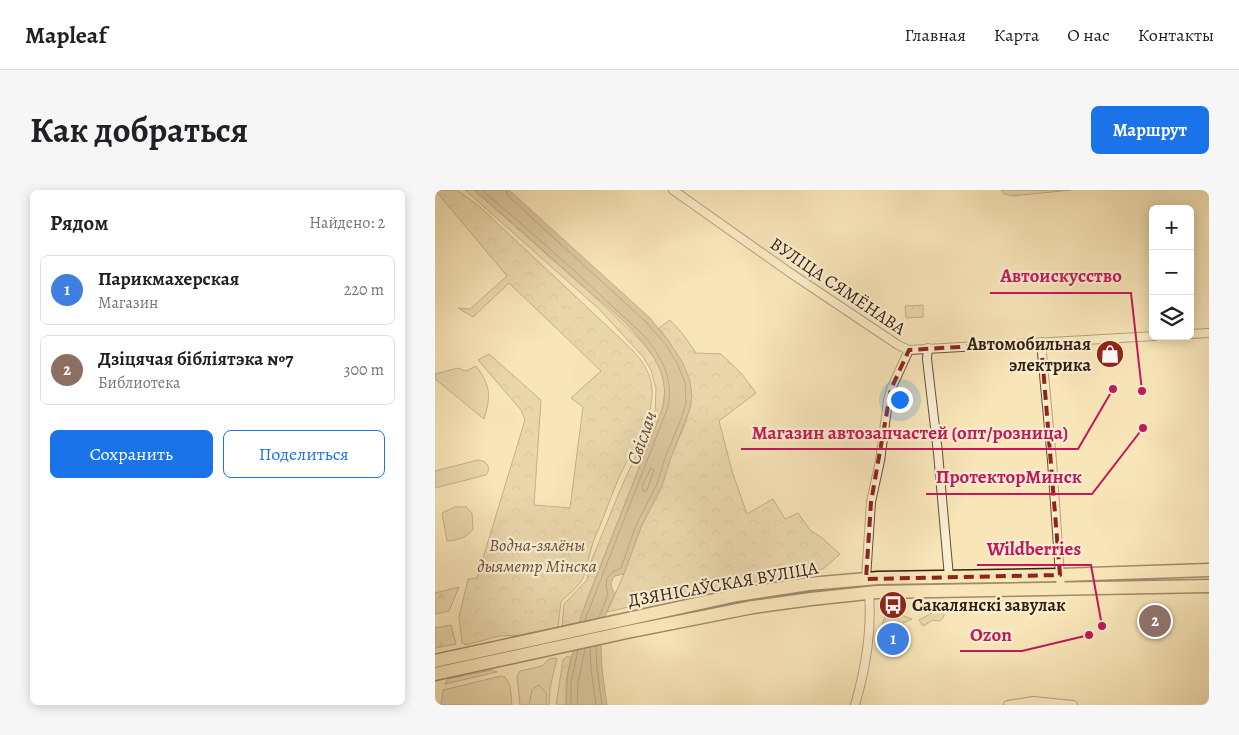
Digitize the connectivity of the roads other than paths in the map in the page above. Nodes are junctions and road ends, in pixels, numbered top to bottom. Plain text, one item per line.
1 (673, 190) edge
2 (1209, 333) edge
3 (1194, 334) edge
4 (1149, 336) edge
5 (1041, 342) junction
6 (927, 348) junction
7 (909, 350) junction
8 (1209, 570) edge
9 (1061, 575) junction
10 (953, 577) junction
11 (866, 579) junction
12 (1209, 586) edge
13 (1061, 590) junction
14 (945, 592) junction
15 (869, 593) junction
16 (626, 626) junction
17 (547, 643) junction
18 (435, 661) edge
19 (435, 674) edge
20 (855, 705) edge
21 (1008, 705) edge
22 (1073, 705) edge

1 - 7 street, ВУЛІЦА СЯМЁНАВА
2 - 3 street
4 - 5 street, ВУЛІЦА СЯМЁНАВА
5 - 6 street, ВУЛІЦА СЯМЁНАВА
5 - 9 street
6 - 7 street, ВУЛІЦА СЯМЁНАВА
6 - 10 street
7 - 11 street
8 - 9 main road, ДЗЯНІСАЎСКАЯ ВУЛІЦА
9 - 10 main road, ДЗЯНІСАЎСКАЯ ВУЛІЦА
9 - 13 street
10 - 11 main road, ДЗЯНІСАЎСКАЯ ВУЛІЦА
10 - 14 main road
11 - 16 main road, ДЗЯНІСАЎСКАЯ ВУЛІЦА
12 - 13 main road, ДЗЯНІСАЎСКАЯ ВУЛІЦА
13 - 14 main road, ДЗЯНІСАЎСКАЯ ВУЛІЦА
14 - 15 main road, ДЗЯНІСАЎСКАЯ ВУЛІЦА
15 - 16 main road, ДЗЯНІСАЎСКАЯ ВУЛІЦА
15 - 20 street
16 - 17 main road, ДЗЯНІСАЎСКАЯ ВУЛІЦА
17 - 18 main road
17 - 19 main road
21 - 22 street

